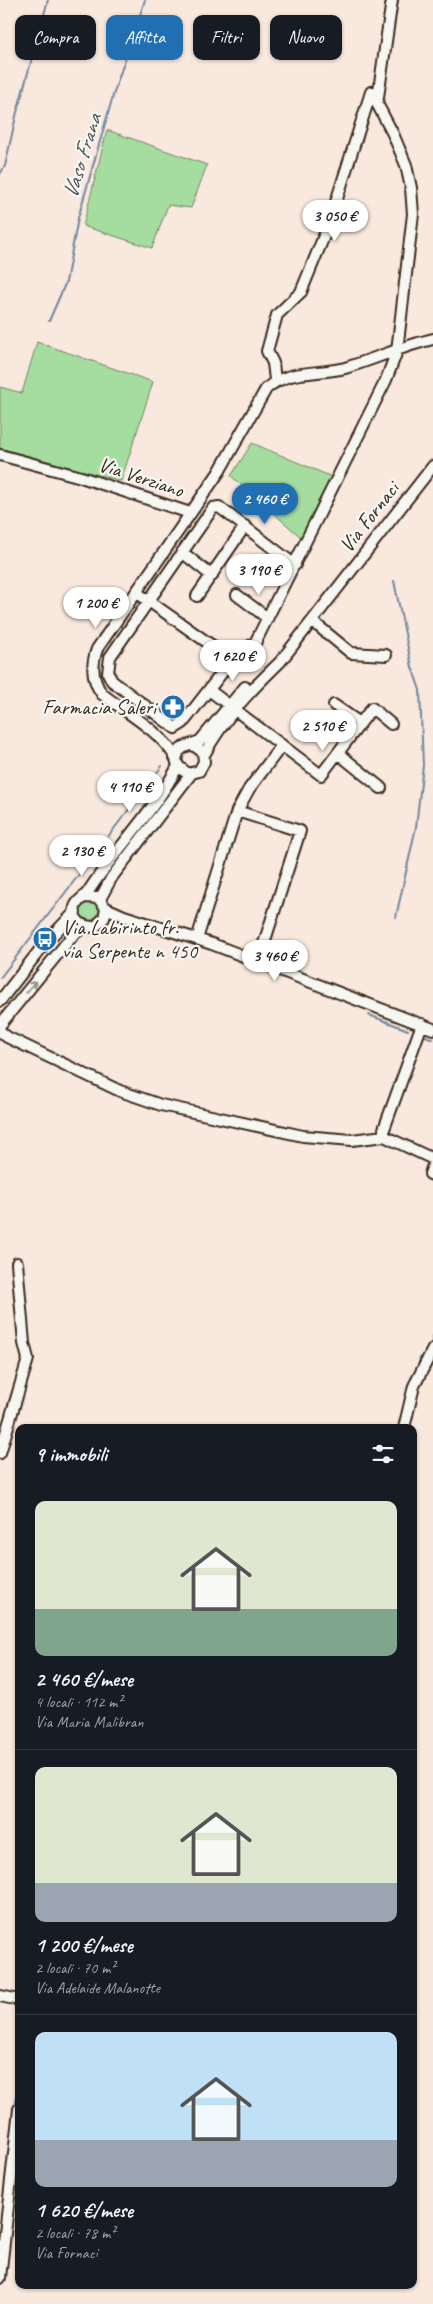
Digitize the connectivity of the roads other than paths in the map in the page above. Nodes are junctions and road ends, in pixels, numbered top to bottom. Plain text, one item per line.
1 (392, 0) edge
2 (377, 104) junction
3 (433, 339) edge
4 (397, 351) junction
5 (275, 380) junction
6 (0, 455) edge
7 (433, 466) edge
8 (190, 513) junction
9 (246, 526) junction
10 (182, 552) junction
11 (295, 564) junction
12 (212, 576) junction
13 (136, 592) junction
14 (237, 595) dead end
15 (198, 596) dead end
16 (150, 601) junction
17 (266, 617) junction
18 (312, 621) junction
19 (232, 654) junction
20 (386, 655) dead end
21 (209, 690) junction
22 (128, 693) junction
23 (334, 704) dead end
24 (119, 707) junction
25 (232, 708) junction
26 (360, 723) junction
27 (391, 724) dead end
28 (156, 734) junction
29 (193, 745) junction
30 (282, 745) junction
31 (181, 748) junction
32 (339, 754) junction
33 (204, 755) junction
34 (177, 762) junction
35 (192, 774) junction
36 (381, 788) dead end
37 (237, 811) junction
38 (85, 897) junction
39 (103, 909) junction
40 (74, 912) junction
41 (85, 926) junction
42 (197, 939) junction
43 (258, 962) junction
44 (0, 1001) edge
45 (422, 1024) junction
46 (0, 1025) edge
47 (433, 1029) edge
48 (0, 1031) edge
49 (384, 1136) junction
50 (433, 1159) edge
51 (433, 1165) edge
52 (433, 1175) edge
53 (17, 1263) dead end
54 (433, 1349) edge
55 (405, 1424) edge
56 (0, 1454) edge
57 (0, 1996) edge
58 (15, 1999) edge
59 (15, 2145) edge
60 (0, 2278) edge

1 - 2 street
2 - 4 street
2 - 5 street
3 - 4 street
4 - 5 street
4 - 11 street
5 - 8 street, Via Verziano
6 - 8 street, Via Verziano
7 - 18 street, Via Fornaci
8 - 13 street
9 - 10 street
9 - 11 street
9 - 12 street
10 - 12 street
10 - 16 street
11 - 17 street
12 - 15 street
13 - 16 street
13 - 24 street
14 - 17 street
16 - 19 street
16 - 22 street
17 - 19 street
18 - 20 street
18 - 25 street, Via Fornaci
19 - 21 street
21 - 22 street
21 - 25 street
22 - 24 street
23 - 26 street
24 - 28 street
25 - 29 street, Via Fornaci
25 - 30 street
25 - 33 street, Via Fornaci
26 - 27 street
26 - 32 street
28 - 31 street
28 - 34 street
29 - 31 street
29 - 33 street
30 - 32 street
30 - 37 street
31 - 34 street
32 - 36 street
33 - 35 street, Via Fornaci
34 - 35 street
34 - 38 street
35 - 39 street, Via Fornaci
37 - 42 street
37 - 43 street
38 - 39 street
38 - 40 street
39 - 41 street
39 - 42 street
40 - 41 street
40 - 44 street
46 -> 41 street
42 - 43 street
43 - 45 street
45 - 47 street
45 - 49 street
48 - 49 street
49 - 50 street
51 - 52 street
53 - 56 street
54 - 55 street
57 - 58 street
59 - 60 street

